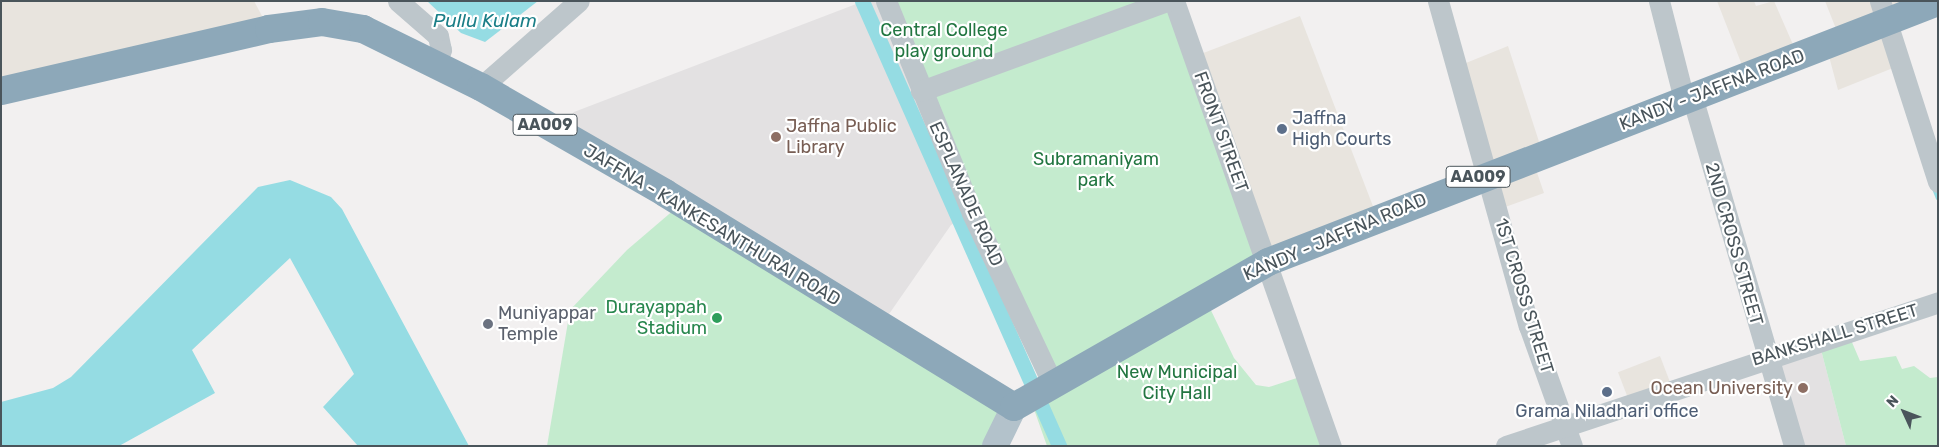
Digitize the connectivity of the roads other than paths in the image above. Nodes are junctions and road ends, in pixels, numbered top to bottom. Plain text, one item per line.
1 (398, 1) edge
2 (578, 1) edge
3 (886, 1) edge
4 (1167, 1) edge
5 (1174, 1) edge
6 (1438, 1) edge
7 (1659, 1) edge
8 (1938, 2) edge
9 (1883, 11) edge
10 (435, 64) junction
11 (30, 86) junction
12 (1, 87) edge
13 (481, 87) junction
14 (1, 92) edge
15 (921, 92) junction
16 (1689, 101) junction
17 (1487, 174) junction
18 (1938, 182) edge
19 (1268, 262) junction
20 (1938, 302) edge
21 (1766, 356) junction
22 (1053, 384) junction
23 (1014, 406) junction
24 (1566, 425) junction
25 (995, 446) edge
26 (1331, 446) edge
27 (1506, 446) edge
28 (1572, 446) edge
29 (1794, 446) edge

1 - 10 street
2 - 13 street
3 - 15 street, ESPLANADE ROAD
4 - 15 street
5 - 19 street, FRONT STREET
6 - 17 street, 1ST CROSS STREET
7 - 16 street, 2ND CROSS STREET
8 - 9 highway, KANDY - JAFFNA ROAD / AA009
9 - 16 highway, KANDY - JAFFNA ROAD / AA009
9 - 18 street
10 - 11 highway, JAFFNA - KANKESANTHURAI ROAD / AA009
10 - 13 highway, JAFFNA - KANKESANTHURAI ROAD / AA009
11 - 12 highway, JAFFNA - KANKESANTHURAI ROAD / AA009
11 - 14 highway, JAFFNA - KANKESANTHURAI ROAD / AA009
13 - 23 highway, JAFFNA - KANKESANTHURAI ROAD / AA009
15 - 22 street, ESPLANADE ROAD
16 - 17 highway, KANDY - JAFFNA ROAD / AA009
16 - 21 street, 2ND CROSS STREET
17 - 19 highway, KANDY - JAFFNA ROAD / AA009
17 - 24 street, 1ST CROSS STREET
19 - 22 highway, KANDY - JAFFNA ROAD / AA009
19 - 26 street
20 - 21 street, BANKSHALL STREET
21 - 24 street, BANKSHALL STREET
21 - 29 street, 2ND CROSS STREET
22 - 23 highway, KANDY - JAFFNA ROAD / AA009
23 - 25 main road
24 - 27 street, BANKSHALL STREET
24 - 28 street, 1ST CROSS STREET

